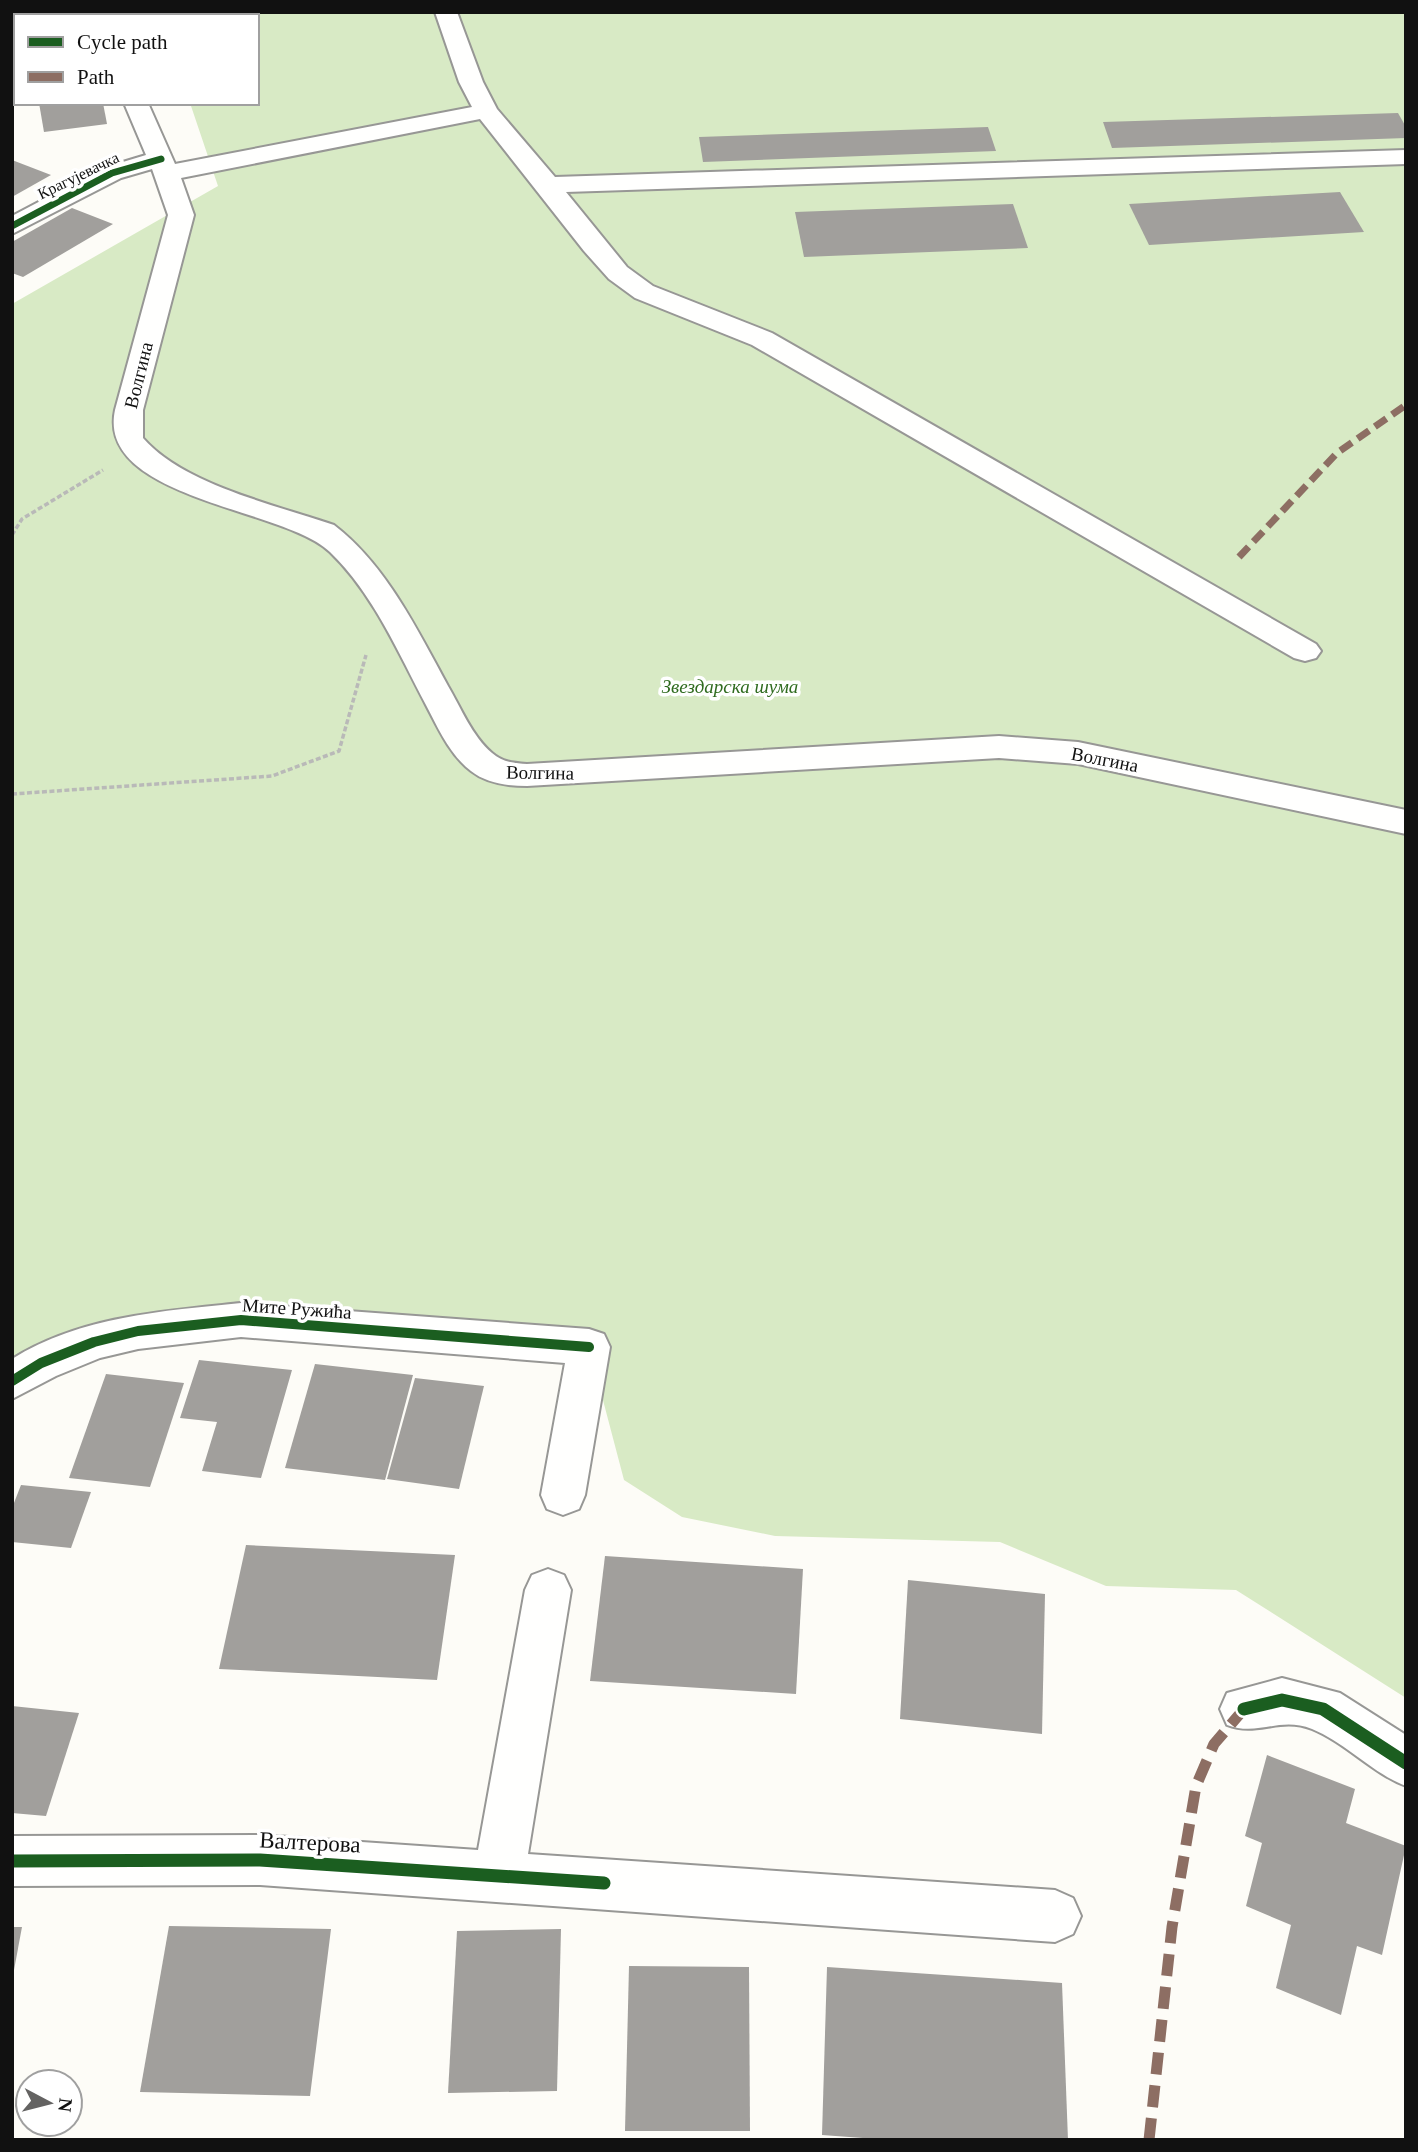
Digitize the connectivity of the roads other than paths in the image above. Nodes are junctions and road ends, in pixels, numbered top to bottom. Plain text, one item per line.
1 (446, 12) edge
2 (137, 105) edge
3 (486, 111) junction
4 (1406, 157) edge
5 (164, 166) junction
6 (548, 185) junction
7 (12, 226) edge
8 (1305, 651) dead end
9 (1406, 822) edge
10 (12, 1381) edge
11 (563, 1495) dead end
12 (548, 1590) dead end
13 (1244, 1709) dead end
14 (1406, 1763) edge
15 (12, 1861) edge
16 (499, 1875) junction
17 (1055, 1916) dead end

1 - 3 street
2 - 5 street, Волгина
3 - 5 street, Крагујевачка
3 - 6 street
4 - 6 street
5 - 7 street, Крагујевачка
5 - 9 street, Волгина
6 - 8 street
10 - 11 street, Мите Ружића
12 - 16 street
13 - 14 street
15 - 16 street, Валтерова
16 - 17 street, Валтерова

